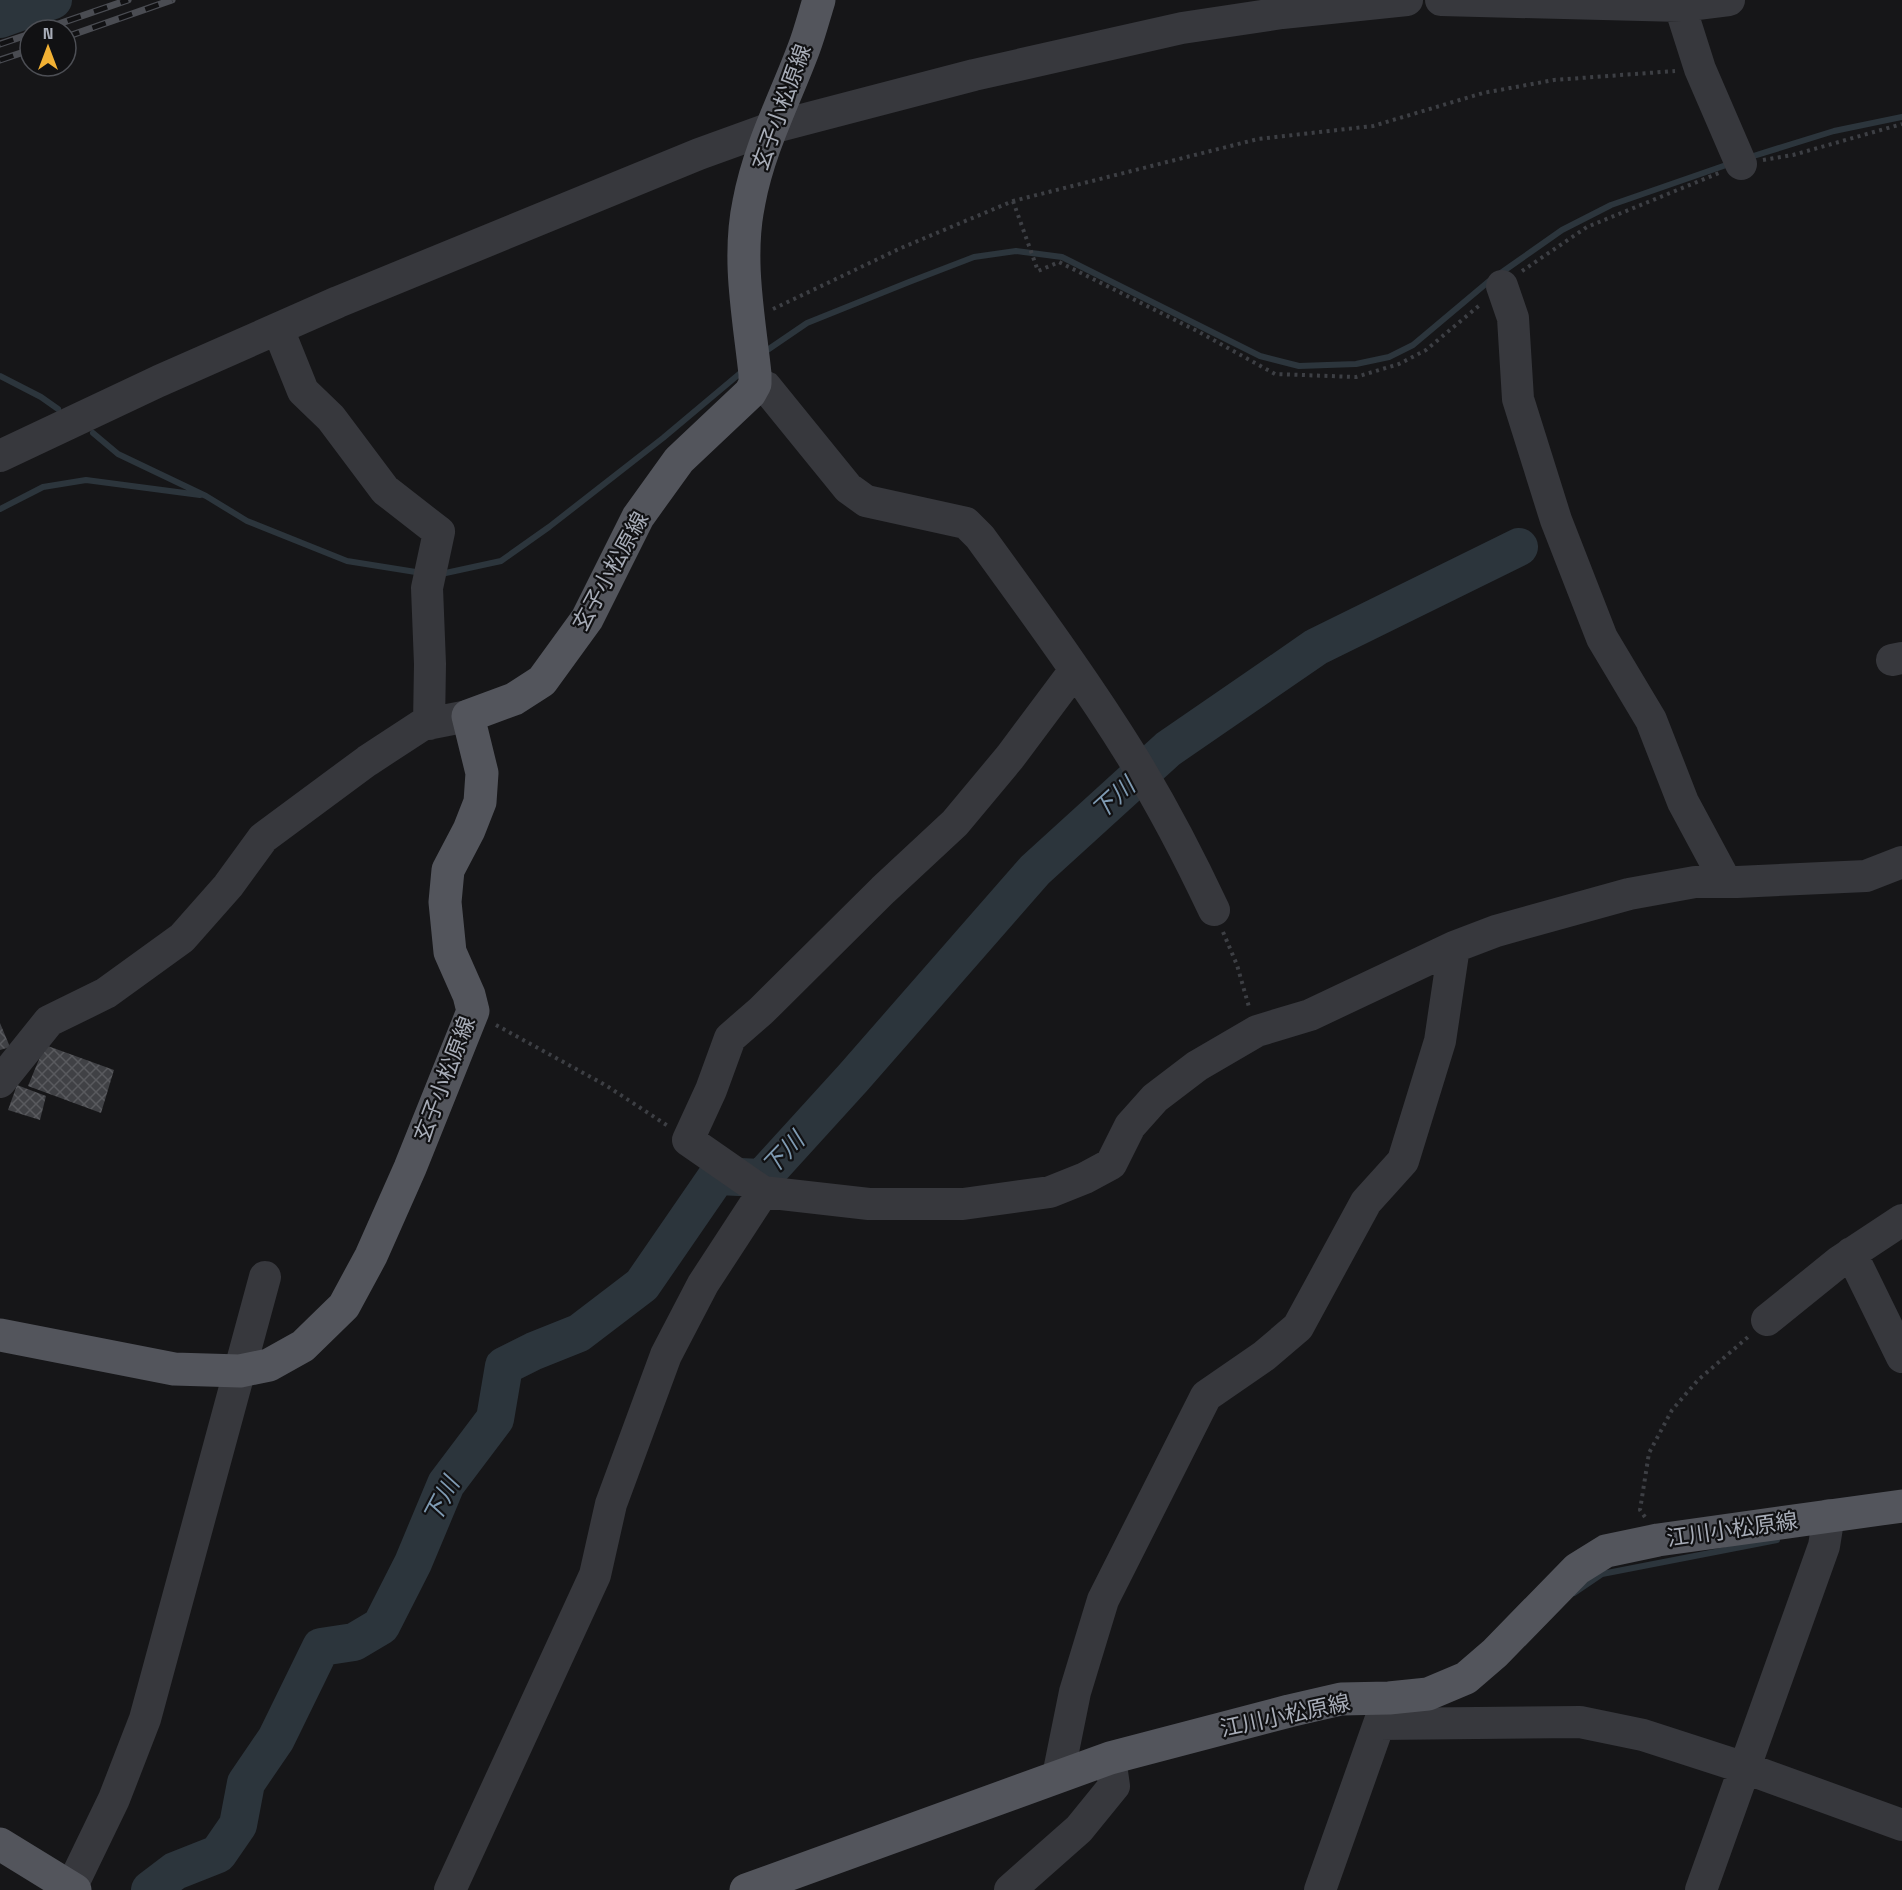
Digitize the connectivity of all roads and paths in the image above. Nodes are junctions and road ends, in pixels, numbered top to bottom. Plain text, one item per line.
1 (819, 0) edge
2 (1407, 0) edge
3 (1441, 0) edge
4 (1729, 0) edge
5 (1679, 3) edge
6 (1258, 8) edge
7 (1700, 69) junction
8 (1902, 124) edge
9 (771, 128) junction
10 (1741, 164) junction
11 (1013, 201) junction
12 (1502, 286) junction
13 (749, 321) junction
14 (278, 328) junction
15 (755, 384) junction
16 (0, 456) edge
17 (1075, 670) junction
18 (468, 716) junction
19 (429, 724) junction
20 (1902, 862) edge
21 (1726, 882) junction
22 (1214, 910) joint
23 (1454, 947) junction
24 (473, 1011) junction
25 (1257, 1030) junction
26 (0, 1082) edge
27 (688, 1140) junction
28 (763, 1192) junction
29 (1902, 1220) edge
30 (1851, 1253) junction
31 (265, 1277) dead end
32 (1767, 1320) joint
33 (0, 1335) edge
34 (1902, 1357) edge
35 (240, 1371) junction
36 (1902, 1506) edge
37 (1829, 1515) junction
38 (1658, 1540) junction
39 (1384, 1711) junction
40 (1110, 1758) junction
41 (1745, 1768) junction
42 (1058, 1776) junction
43 (1902, 1825) edge
44 (0, 1844) edge
45 (1019, 1888) edge
46 (73, 1889) edge
47 (450, 1890) edge
48 (746, 1890) edge
49 (1320, 1890) edge
50 (1701, 1890) edge

1 - 9 main road, 玄子小松原線
2 - 6 street
3 - 5 street
4 - 5 street
5 - 7 street
6 - 9 street
7 - 10 street
7 - 11 path
8 - 10 path
9 - 13 main road, 玄子小松原線
9 - 14 street
10 - 12 path
11 - 12 path
11 - 13 path
12 - 21 street
13 - 15 main road, 玄子小松原線
14 - 16 street
14 - 19 street
15 - 17 street
15 - 18 main road, 玄子小松原線
17 - 22 street
17 - 27 street
18 - 19 street
18 - 24 main road, 玄子小松原線
19 - 26 street
20 - 21 street
21 - 23 street
22 - 25 path
23 - 25 street
23 - 42 street
24 - 27 path
24 - 35 main road, 玄子小松原線
25 - 28 street
27 - 28 street
28 - 47 street
29 - 30 street
30 - 32 street
30 - 34 street
31 - 35 street
32 - 38 path
33 - 35 main road, 玄子小松原線
35 - 46 street
36 - 37 main road, 江川小松原線
37 - 38 main road, 江川小松原線
37 - 41 street
38 - 39 main road, 江川小松原線
39 - 40 main road, 江川小松原線
39 - 41 street
39 - 49 street
40 - 42 main road, 江川小松原線
40 - 45 street
41 - 43 street
41 - 50 street
42 - 48 main road, 江川小松原線
44 - 46 main road

